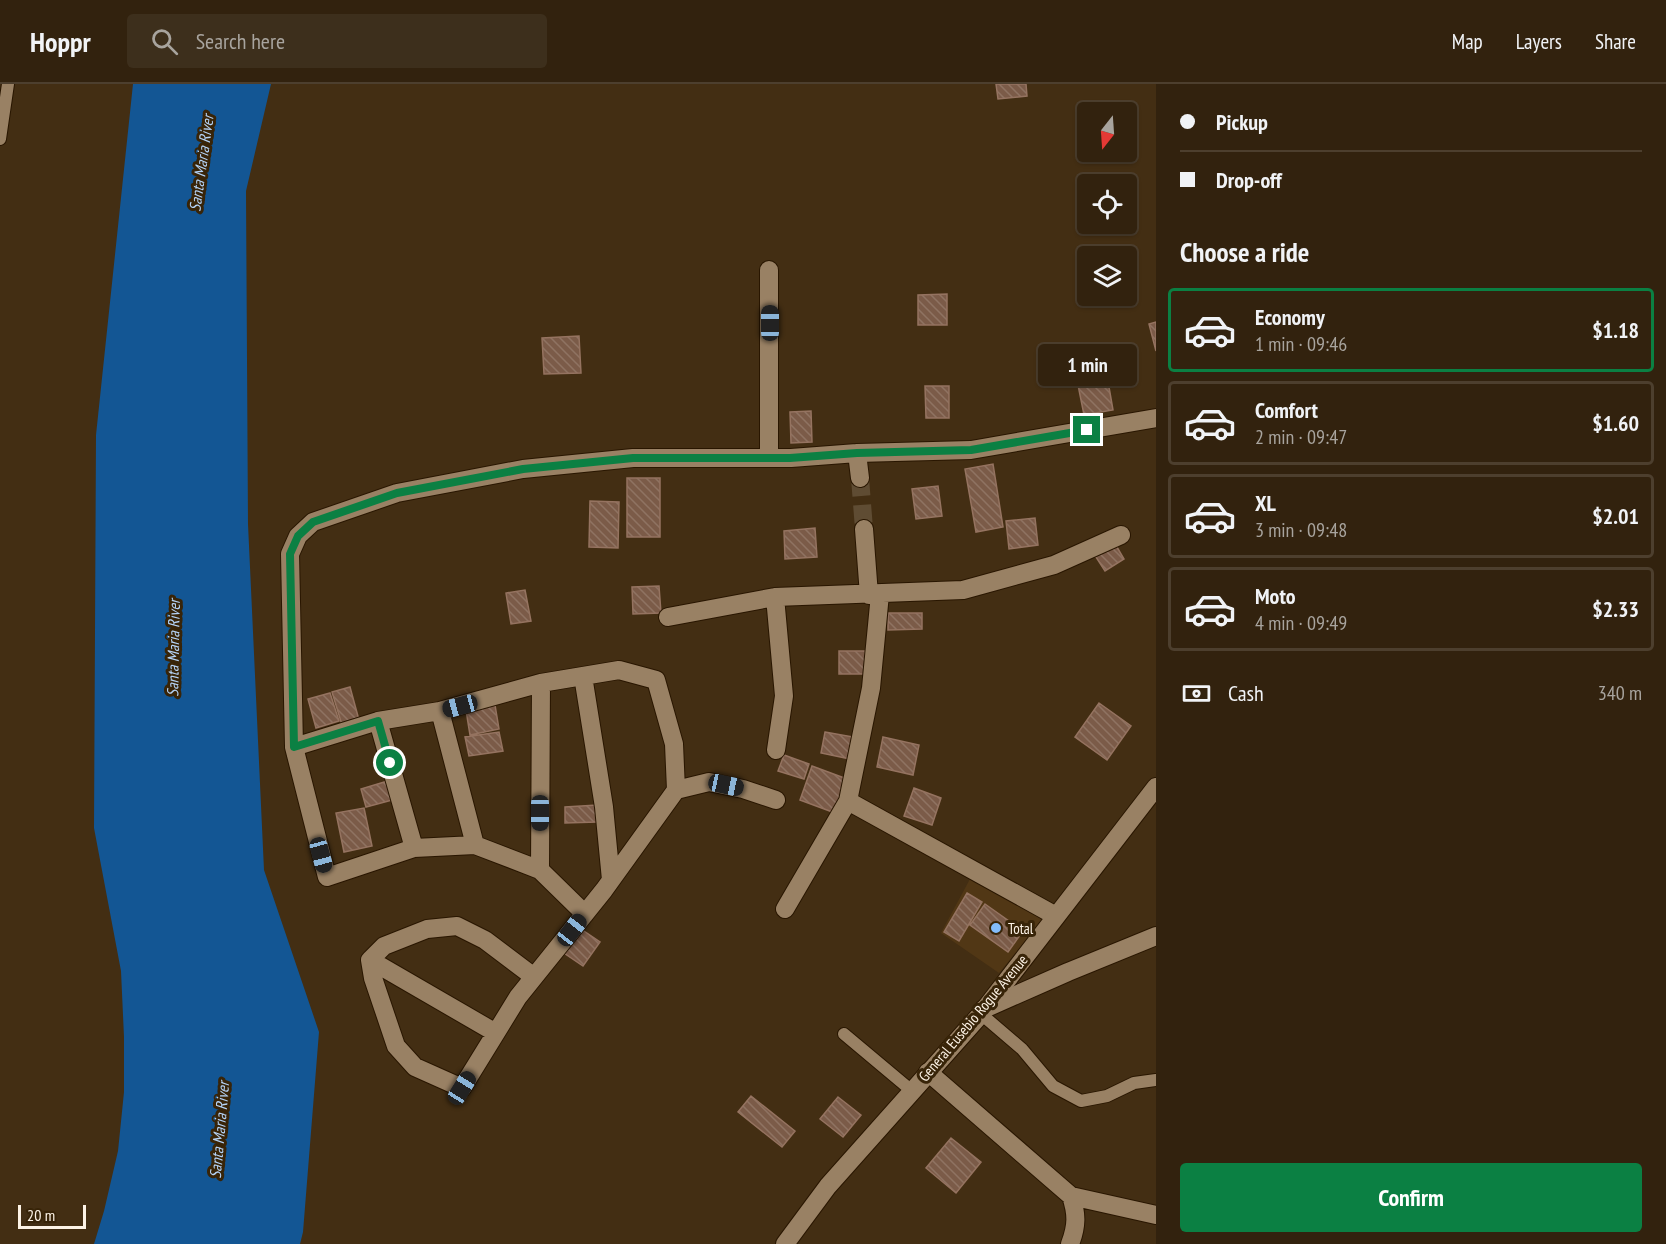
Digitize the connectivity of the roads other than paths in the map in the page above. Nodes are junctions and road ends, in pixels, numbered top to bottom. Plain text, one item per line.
1 (8, 84) edge
2 (0, 139) edge
3 (769, 270) dead end
4 (1156, 418) edge
5 (857, 453) junction
6 (769, 458) junction
7 (860, 478) tunnel mouth
8 (864, 529) tunnel mouth
9 (1121, 535) dead end
10 (874, 595) junction
11 (775, 597) junction
12 (668, 617) dead end
13 (583, 676) junction
14 (541, 683) junction
15 (440, 711) junction
16 (378, 721) junction
17 (294, 747) junction
18 (776, 750) dead end
19 (1156, 788) edge
20 (676, 790) junction
21 (776, 800) dead end
22 (848, 801) junction
23 (474, 845) junction
24 (414, 848) junction
25 (540, 870) junction
26 (610, 880) junction
27 (784, 909) dead end
28 (585, 914) junction
29 (1056, 916) junction
30 (1156, 936) edge
31 (370, 960) junction
32 (534, 977) junction
33 (982, 1012) junction
34 (496, 1032) junction
35 (844, 1034) dead end
36 (928, 1072) junction
37 (1156, 1080) edge
38 (912, 1091) junction
39 (1071, 1196) junction
40 (1156, 1215) edge
41 (785, 1244) edge
42 (1070, 1244) edge

1 - 2 lane
3 - 6 street
4 - 5 street
5 - 6 street
5 - 7 street
6 - 17 street
8 - 10 street
9 - 10 street
10 - 11 street
10 - 22 street
11 - 12 street
11 - 18 street
13 - 14 street
13 - 20 street
13 - 26 street
14 - 15 street
14 - 25 street
15 - 16 street
15 - 23 street
16 - 17 street
16 - 24 street
17 - 24 street
19 - 29 street, General Eusebio Rogue Avenue
20 - 21 street
20 - 26 street
22 - 27 street
22 - 29 street
23 - 24 street
23 - 25 street
25 - 28 street
26 - 28 street
28 - 32 street
29 - 33 street, General Eusebio Rogue Avenue
30 - 33 street
31 - 32 street
31 - 34 street
31 - 34 street
32 - 34 street
33 - 36 street, General Eusebio Rogue Avenue
33 - 37 lane
35 - 38 lane
36 - 38 street, General Eusebio Rogue Avenue
36 - 39 street
38 - 41 street, General Eusebio Rogue Avenue
39 - 40 street
39 - 42 street

